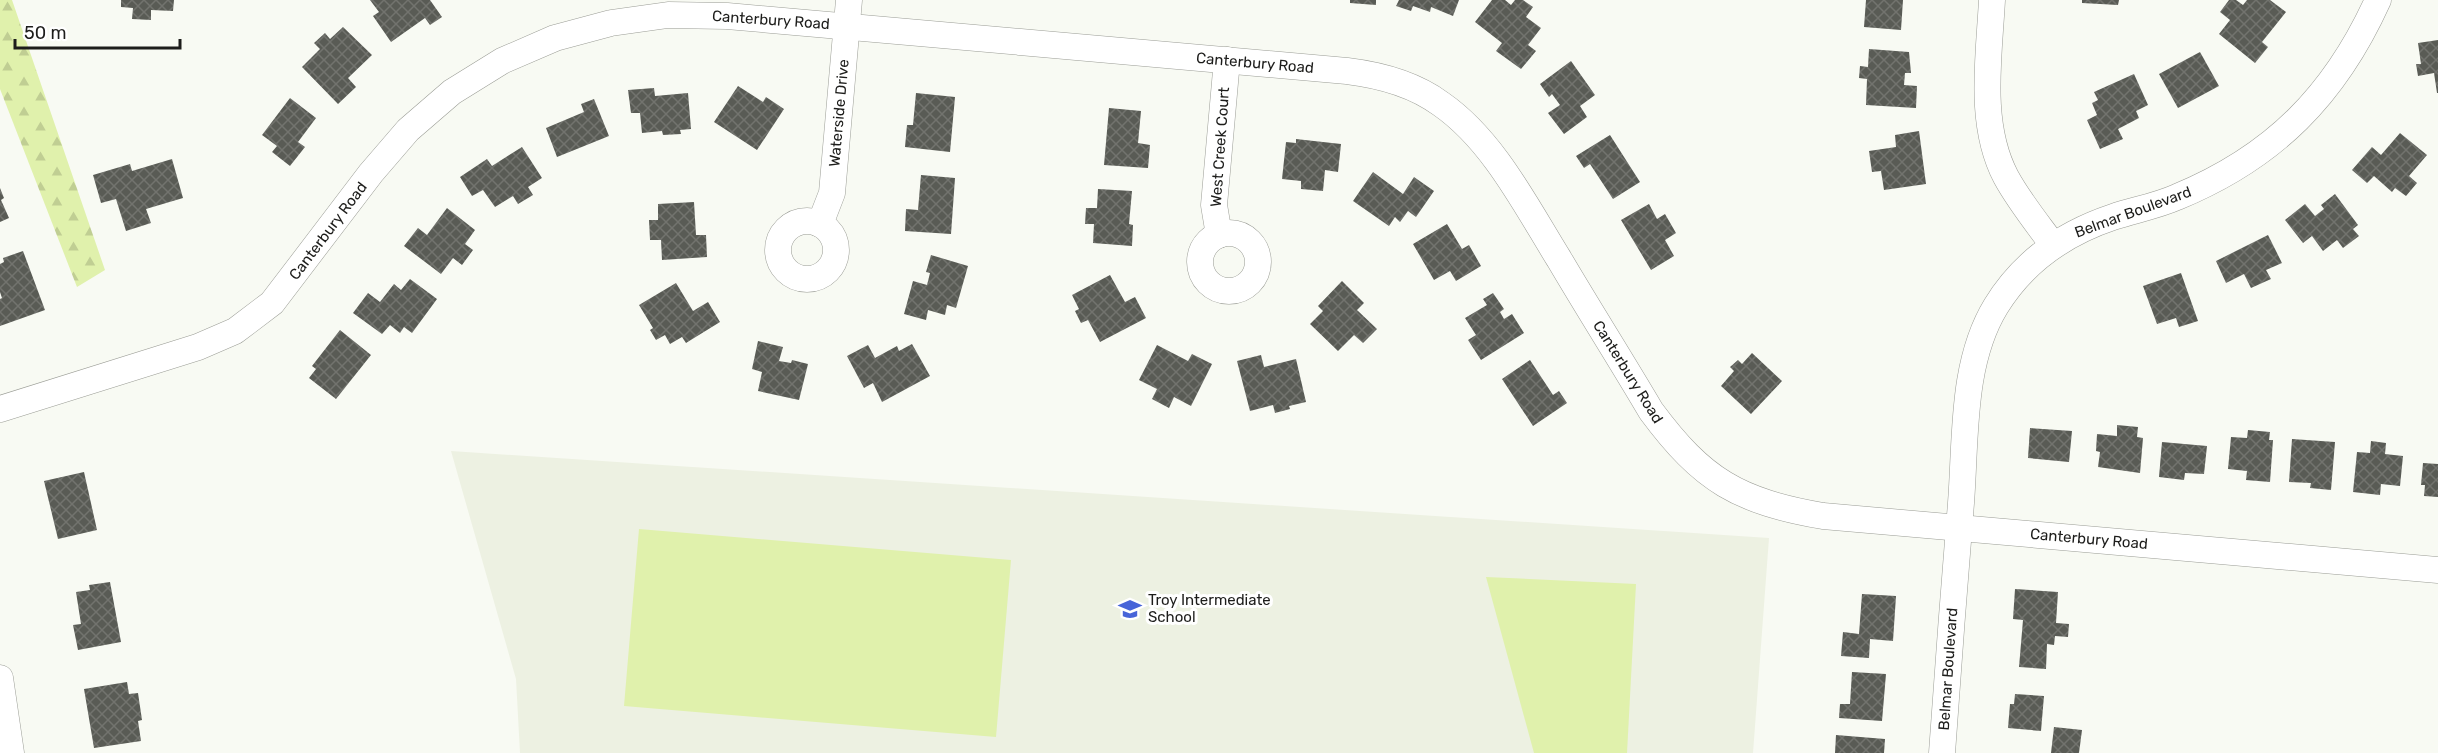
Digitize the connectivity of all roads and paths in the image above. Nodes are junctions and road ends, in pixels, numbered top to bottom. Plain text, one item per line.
1 (849, 0) edge
2 (1992, 0) edge
3 (2378, 0) edge
4 (847, 26) junction
5 (1227, 60) junction
6 (820, 224) dead end
7 (1219, 234) dead end
8 (2053, 245) junction
9 (0, 409) edge
10 (1958, 528) junction
11 (2438, 570) edge
12 (0, 678) edge
13 (11, 753) edge
14 (1942, 753) edge

1 - 4 street, Waterside Drive
2 - 8 street
3 - 8 street, Belmar Boulevard
4 - 5 street, Canterbury Road
4 - 6 street, Waterside Drive
4 - 9 street, Canterbury Road
5 - 7 street, West Creek Court
5 - 10 street, Canterbury Road
8 - 10 street, Belmar Boulevard
10 - 11 street, Canterbury Road
10 - 14 street, Belmar Boulevard
12 - 13 street

